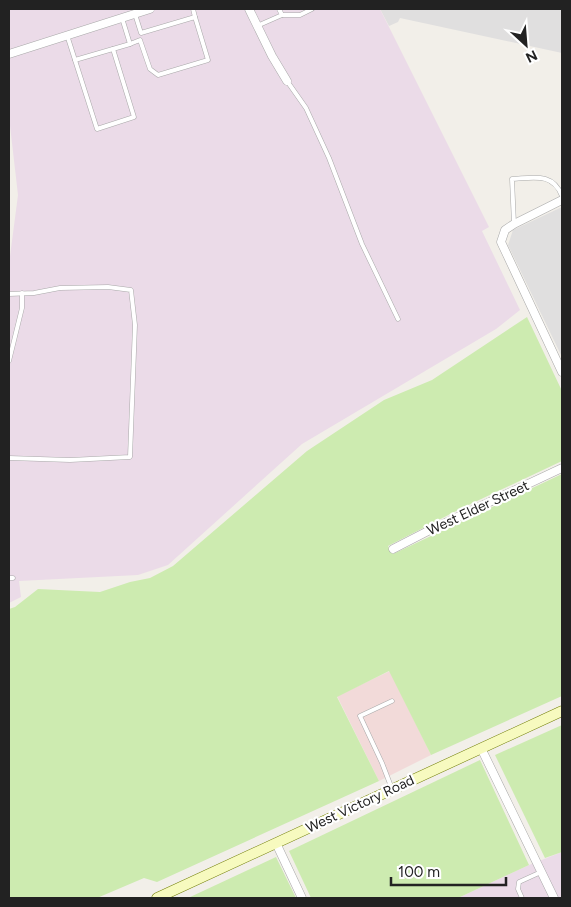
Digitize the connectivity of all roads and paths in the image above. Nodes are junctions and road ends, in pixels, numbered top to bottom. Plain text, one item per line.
1 (150, 9) edge
2 (193, 9) edge
3 (249, 9) edge
4 (279, 9) edge
5 (312, 9) edge
6 (135, 14) junction
7 (282, 15) junction
8 (195, 17) junction
9 (122, 18) junction
10 (257, 26) junction
11 (141, 33) junction
12 (67, 35) junction
13 (140, 40) junction
14 (130, 44) junction
15 (113, 49) junction
16 (9, 54) edge
17 (75, 60) junction
18 (287, 81) joint
19 (562, 196) edge
20 (562, 200) edge
21 (514, 224) junction
22 (22, 293) junction
23 (9, 294) edge
24 (398, 319) dead end
25 (9, 361) edge
26 (562, 372) edge
27 (9, 458) edge
28 (562, 468) edge
29 (393, 549) dead end
30 (392, 701) dead end
31 (562, 711) edge
32 (481, 748) junction
33 (392, 789) junction
34 (276, 843) junction
35 (541, 872) junction
36 (157, 898) edge
37 (302, 898) edge
38 (522, 898) edge
39 (554, 898) edge

1 - 6 street
2 - 8 lane
3 - 10 street
4 - 7 lane
5 - 7 lane
6 - 9 street
6 - 11 lane
7 - 10 lane
8 - 11 lane
8 - 13 lane
9 - 12 street
9 - 14 lane
10 - 18 street
11 - 13 lane
12 - 16 street
12 - 17 lane
13 - 14 lane
14 - 15 lane
15 - 17 lane
15 - 17 lane
18 - 24 lane
19 - 21 lane
20 - 21 street
21 - 26 street
22 - 23 lane
22 - 25 lane
22 - 27 lane
28 - 29 street, West Elder Street
30 - 33 lane
31 - 32 main road, West Victory Road
32 - 33 main road, West Victory Road
32 - 35 street
33 - 34 main road, West Victory Road
34 - 36 main road, West Victory Road
34 - 37 street
35 - 38 lane
35 - 39 street

